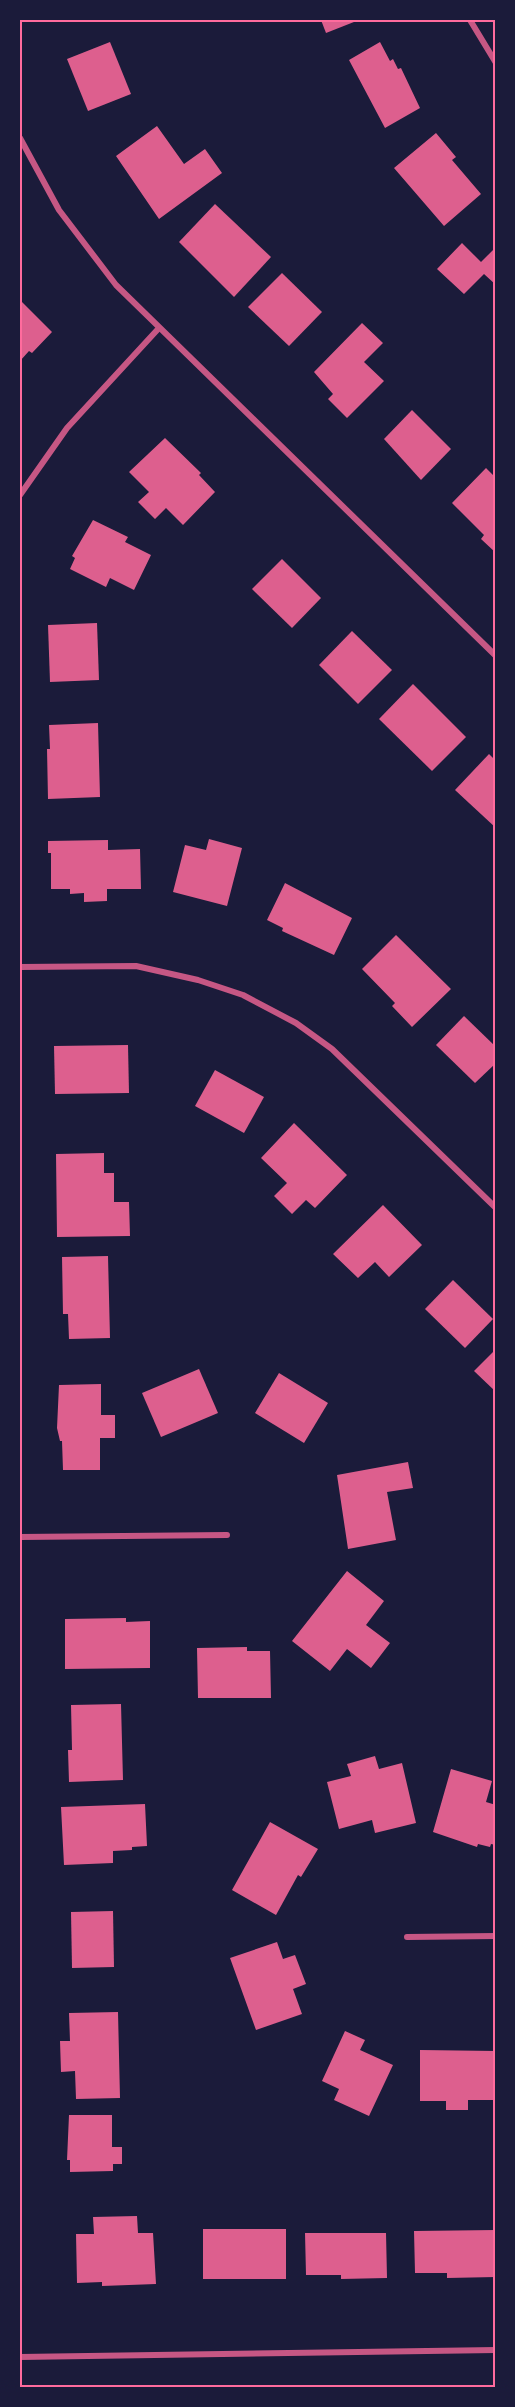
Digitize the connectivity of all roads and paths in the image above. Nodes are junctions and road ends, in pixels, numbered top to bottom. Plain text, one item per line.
1 (470, 20) edge
2 (495, 63) edge
3 (20, 138) edge
4 (159, 328) junction
5 (20, 495) edge
6 (495, 656) edge
7 (20, 967) edge
8 (495, 1208) edge
9 (227, 1535) dead end
10 (20, 1537) edge
11 (495, 1936) edge
12 (407, 1937) dead end
13 (495, 2350) edge
14 (20, 2357) edge

1 - 2 street
3 - 4 street
4 - 5 street
4 - 6 street
7 - 8 street
9 - 10 street
11 - 12 street
13 - 14 street

